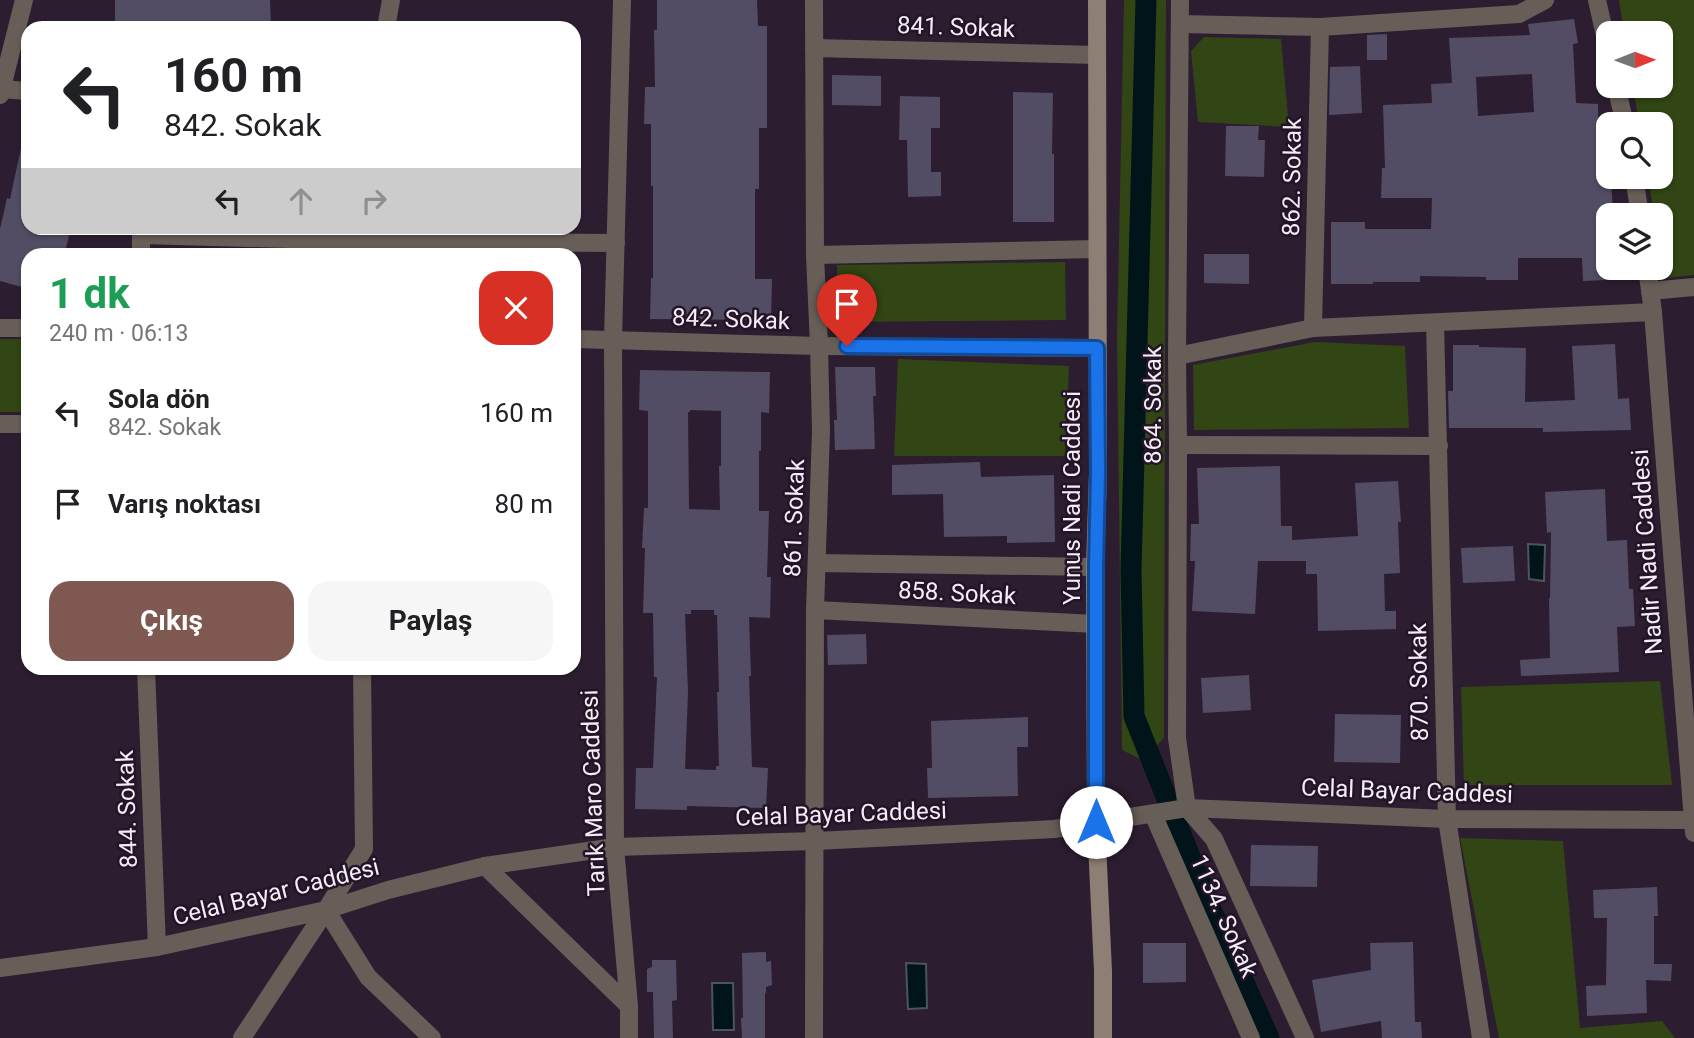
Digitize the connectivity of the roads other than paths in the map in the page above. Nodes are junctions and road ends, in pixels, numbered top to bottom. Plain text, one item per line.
1 (24, 0) edge
2 (391, 0) edge
3 (622, 0) edge
4 (814, 0) edge
5 (1097, 0) edge
6 (1180, 0) edge
7 (1545, 0) edge
8 (1597, 0) edge
9 (387, 21) edge
10 (1602, 21) edge
11 (1181, 24) junction
12 (1320, 27) junction
13 (814, 48) junction
14 (1097, 55) junction
15 (21, 91) edge
16 (1, 92) edge
17 (242, 235) edge
18 (362, 241) edge
19 (616, 243) junction
20 (1097, 249) junction
21 (815, 255) junction
22 (1649, 280) edge
23 (1694, 287) edge
24 (1650, 291) junction
25 (1653, 312) junction
26 (1435, 323) junction
27 (0, 328) edge
28 (21, 328) edge
29 (1313, 328) junction
30 (581, 339) edge
31 (613, 340) junction
32 (819, 346) junction
33 (1097, 348) junction
34 (1177, 356) junction
35 (0, 424) edge
36 (21, 424) edge
37 (1178, 444) junction
38 (1439, 446) junction
39 (817, 563) junction
40 (1096, 567) junction
41 (815, 610) junction
42 (1096, 624) junction
43 (146, 675) edge
44 (362, 675) edge
45 (1691, 751) edge
46 (1186, 809) junction
47 (1154, 814) junction
48 (1447, 819) junction
49 (1096, 822) junction
50 (1694, 824) edge
51 (816, 841) junction
52 (615, 847) junction
53 (485, 866) junction
54 (326, 910) junction
55 (157, 947) junction
56 (0, 968) edge
57 (629, 1006) junction
58 (242, 1038) edge
59 (432, 1038) edge
60 (629, 1038) edge
61 (814, 1038) edge
62 (1103, 1038) edge
63 (1251, 1038) edge
64 (1305, 1038) edge
65 (1481, 1038) edge

1 - 16 street
2 - 9 street
3 - 19 street, Tarık Maro Caddesi
4 - 13 street, 861. Sokak
5 - 14 main road, Yunus Nadi Caddesi
6 - 11 street, 864. Sokak
7 - 12 street
8 - 10 street
11 - 12 street
11 - 34 street, 864. Sokak
12 - 29 street, 862. Sokak
13 - 14 street, 841. Sokak
13 - 21 street, 861. Sokak
14 - 20 main road, Yunus Nadi Caddesi
15 - 16 street
17 - 18 street
18 - 19 street
19 - 31 street, Tarık Maro Caddesi
20 - 21 street
20 - 33 main road, Yunus Nadi Caddesi
21 - 32 street, 861. Sokak
22 - 24 street, Nadir Nadi Caddesi
23 - 24 street
24 - 25 street, Nadir Nadi Caddesi
25 - 26 street
25 - 45 street, Nadir Nadi Caddesi
26 - 29 street
26 - 38 street, 870. Sokak
27 - 28 street
29 - 34 street
30 - 31 street, 842. Sokak
31 - 32 street, 842. Sokak
31 - 52 street, Tarık Maro Caddesi
32 - 33 street, 842. Sokak
32 - 39 street, 861. Sokak
33 - 40 main road, Yunus Nadi Caddesi
34 - 37 street, 864. Sokak
35 - 36 street
37 - 38 street
37 - 46 street, 864. Sokak
38 - 48 street, 870. Sokak
39 - 40 street
39 - 41 street, 861. Sokak
40 - 42 main road, Yunus Nadi Caddesi
41 - 42 street, 858. Sokak
41 - 51 street, 861. Sokak
42 - 49 main road, Yunus Nadi Caddesi
43 - 55 street, 844. Sokak
44 - 54 street
45 - 50 street, Nadir Nadi Caddesi
46 - 47 street, Celal Bayar Caddesi
46 - 48 street, Celal Bayar Caddesi
46 - 64 street
47 - 49 street, Celal Bayar Caddesi
47 - 63 street, 1134. Sokak
48 - 50 street, Celal Bayar Caddesi
48 - 65 street, 870. Sokak
49 - 51 street, Celal Bayar Caddesi
49 - 62 main road, Yunus Nadi Caddesi
51 - 52 street, Celal Bayar Caddesi
51 - 61 street, 861. Sokak
52 - 53 street, Celal Bayar Caddesi
52 - 57 street, Tarık Maro Caddesi
53 - 54 street, Celal Bayar Caddesi
53 - 57 street
54 - 55 street, Celal Bayar Caddesi
54 - 58 street
54 - 59 street
55 - 56 street, Celal Bayar Caddesi
57 - 60 street, Tarık Maro Caddesi

